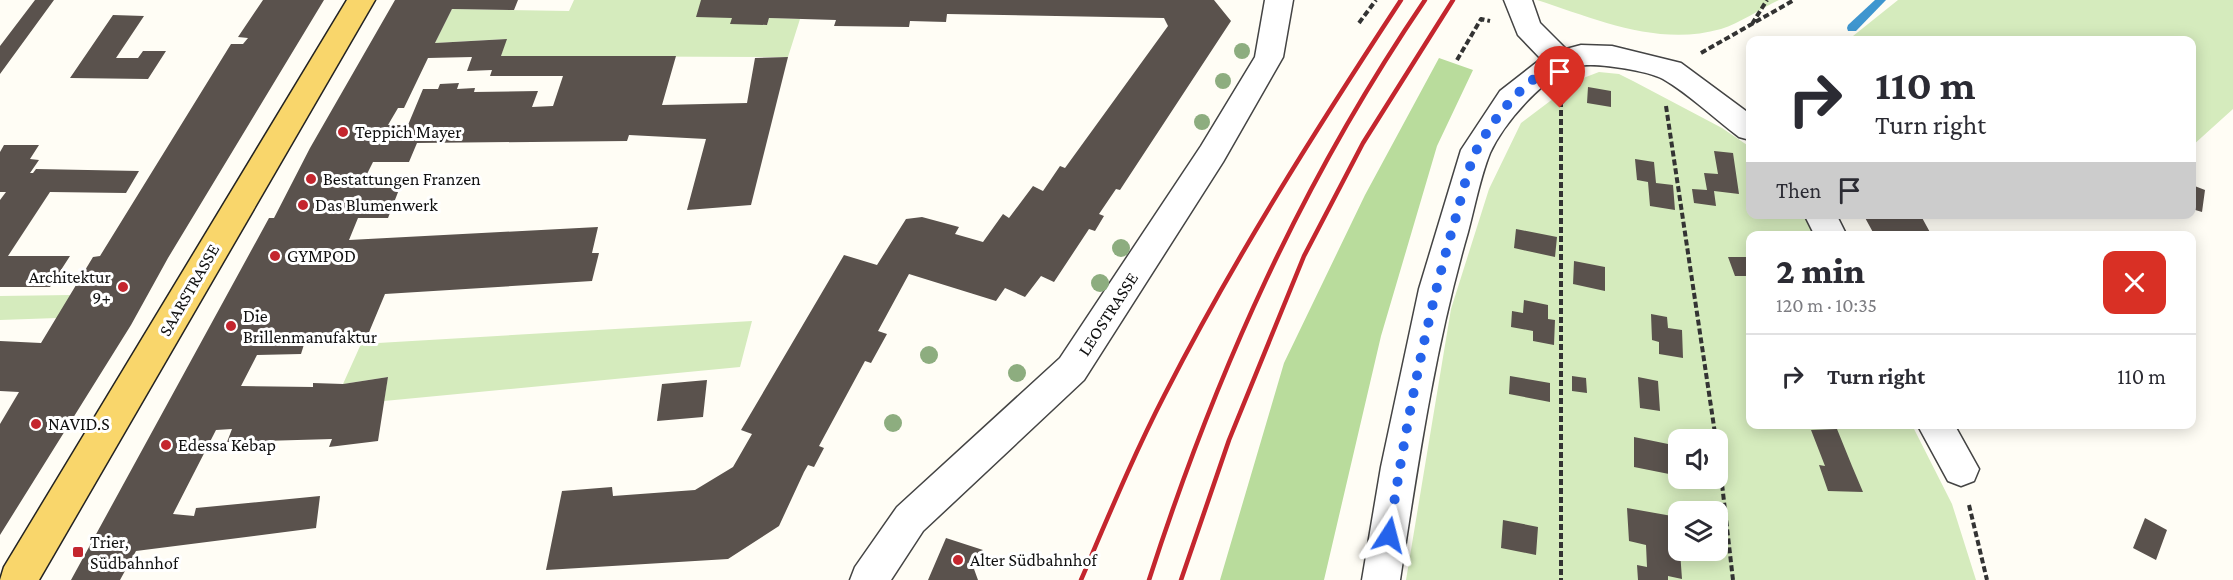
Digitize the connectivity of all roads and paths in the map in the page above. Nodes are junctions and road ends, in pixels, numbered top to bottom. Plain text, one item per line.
1 (361, 0) edge
2 (1279, 0) edge
3 (1376, 0) edge
4 (1518, 0) edge
5 (1767, 0) edge
6 (1794, 0) edge
7 (1359, 23) dead end
8 (1478, 23) dead end
9 (1751, 25) junction
10 (1457, 60) dead end
11 (1560, 61) junction
12 (1671, 70) junction
13 (1746, 126) edge
14 (1714, 429) edge
15 (1938, 429) edge
16 (1961, 469) joint
17 (1722, 489) edge
18 (18, 580) edge
19 (869, 580) edge
20 (1382, 580) edge
21 (1561, 580) edge
22 (1732, 580) edge
23 (1987, 580) edge

1 - 18 main road, SAARSTRASSE
2 - 19 street, LEOSTRASSE
3 - 7 path
4 - 11 street
5 - 9 path
6 - 9 path
8 - 10 path
9 - 12 path
11 - 12 street
11 - 20 street
11 - 21 path
12 - 13 street
12 - 14 path
15 - 16 street
16 - 23 path
17 - 22 path

